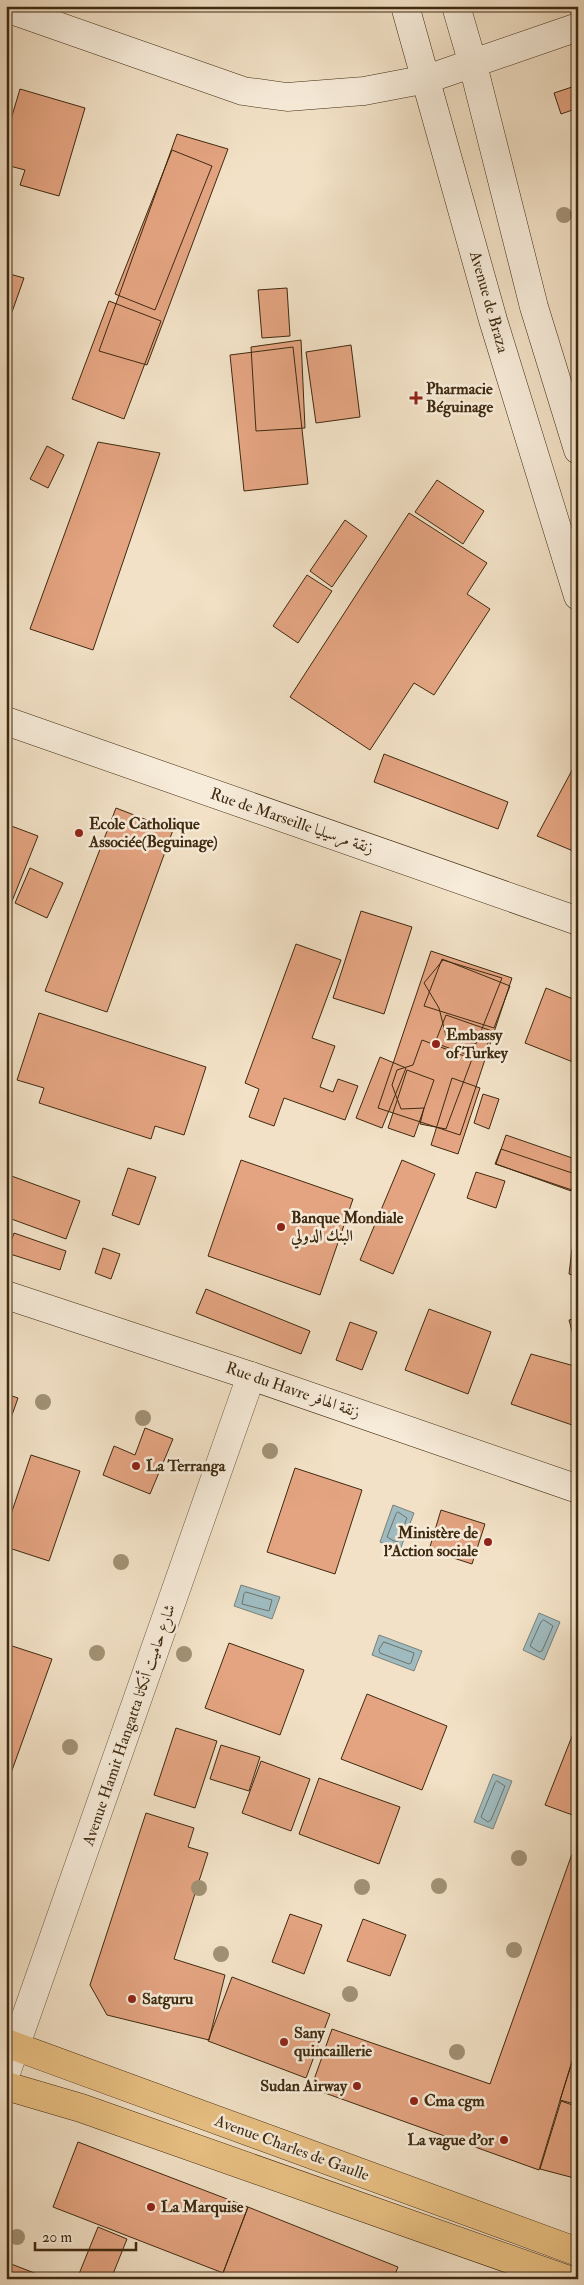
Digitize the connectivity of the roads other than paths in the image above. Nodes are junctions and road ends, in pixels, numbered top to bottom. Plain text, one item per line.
1 (405, 6) edge
2 (456, 6) edge
3 (6, 8) edge
4 (578, 27) edge
5 (472, 61) junction
6 (427, 78) junction
7 (578, 450) edge
8 (578, 596) edge
9 (6, 721) edge
10 (578, 921) edge
11 (6, 1295) edge
12 (251, 1376) junction
13 (578, 1489) edge
14 (11, 2045) edge
15 (6, 2073) edge
16 (6, 2086) edge
17 (578, 2252) edge
18 (566, 2279) edge

1 - 6 street, Avenue de Braza
2 - 5 street
3 - 6 street
4 - 5 street
5 - 6 street
5 - 7 street
6 - 8 street, Avenue de Braza
9 - 10 street, Rue de Marseille زنقة مرسيليا
11 - 12 street, Rue du Havre زنقة الهافر
12 - 13 street, Rue du Havre زنقة الهافر
12 - 14 street, Avenue Hamit Hangatta شارع حاميت أنكاتا
14 - 15 street, Avenue Hamit Hangatta شارع حاميت أنكاتا
14 - 17 main road, Avenue Charles de Gaulle
16 - 18 main road, Avenue Charles de Gaulle

